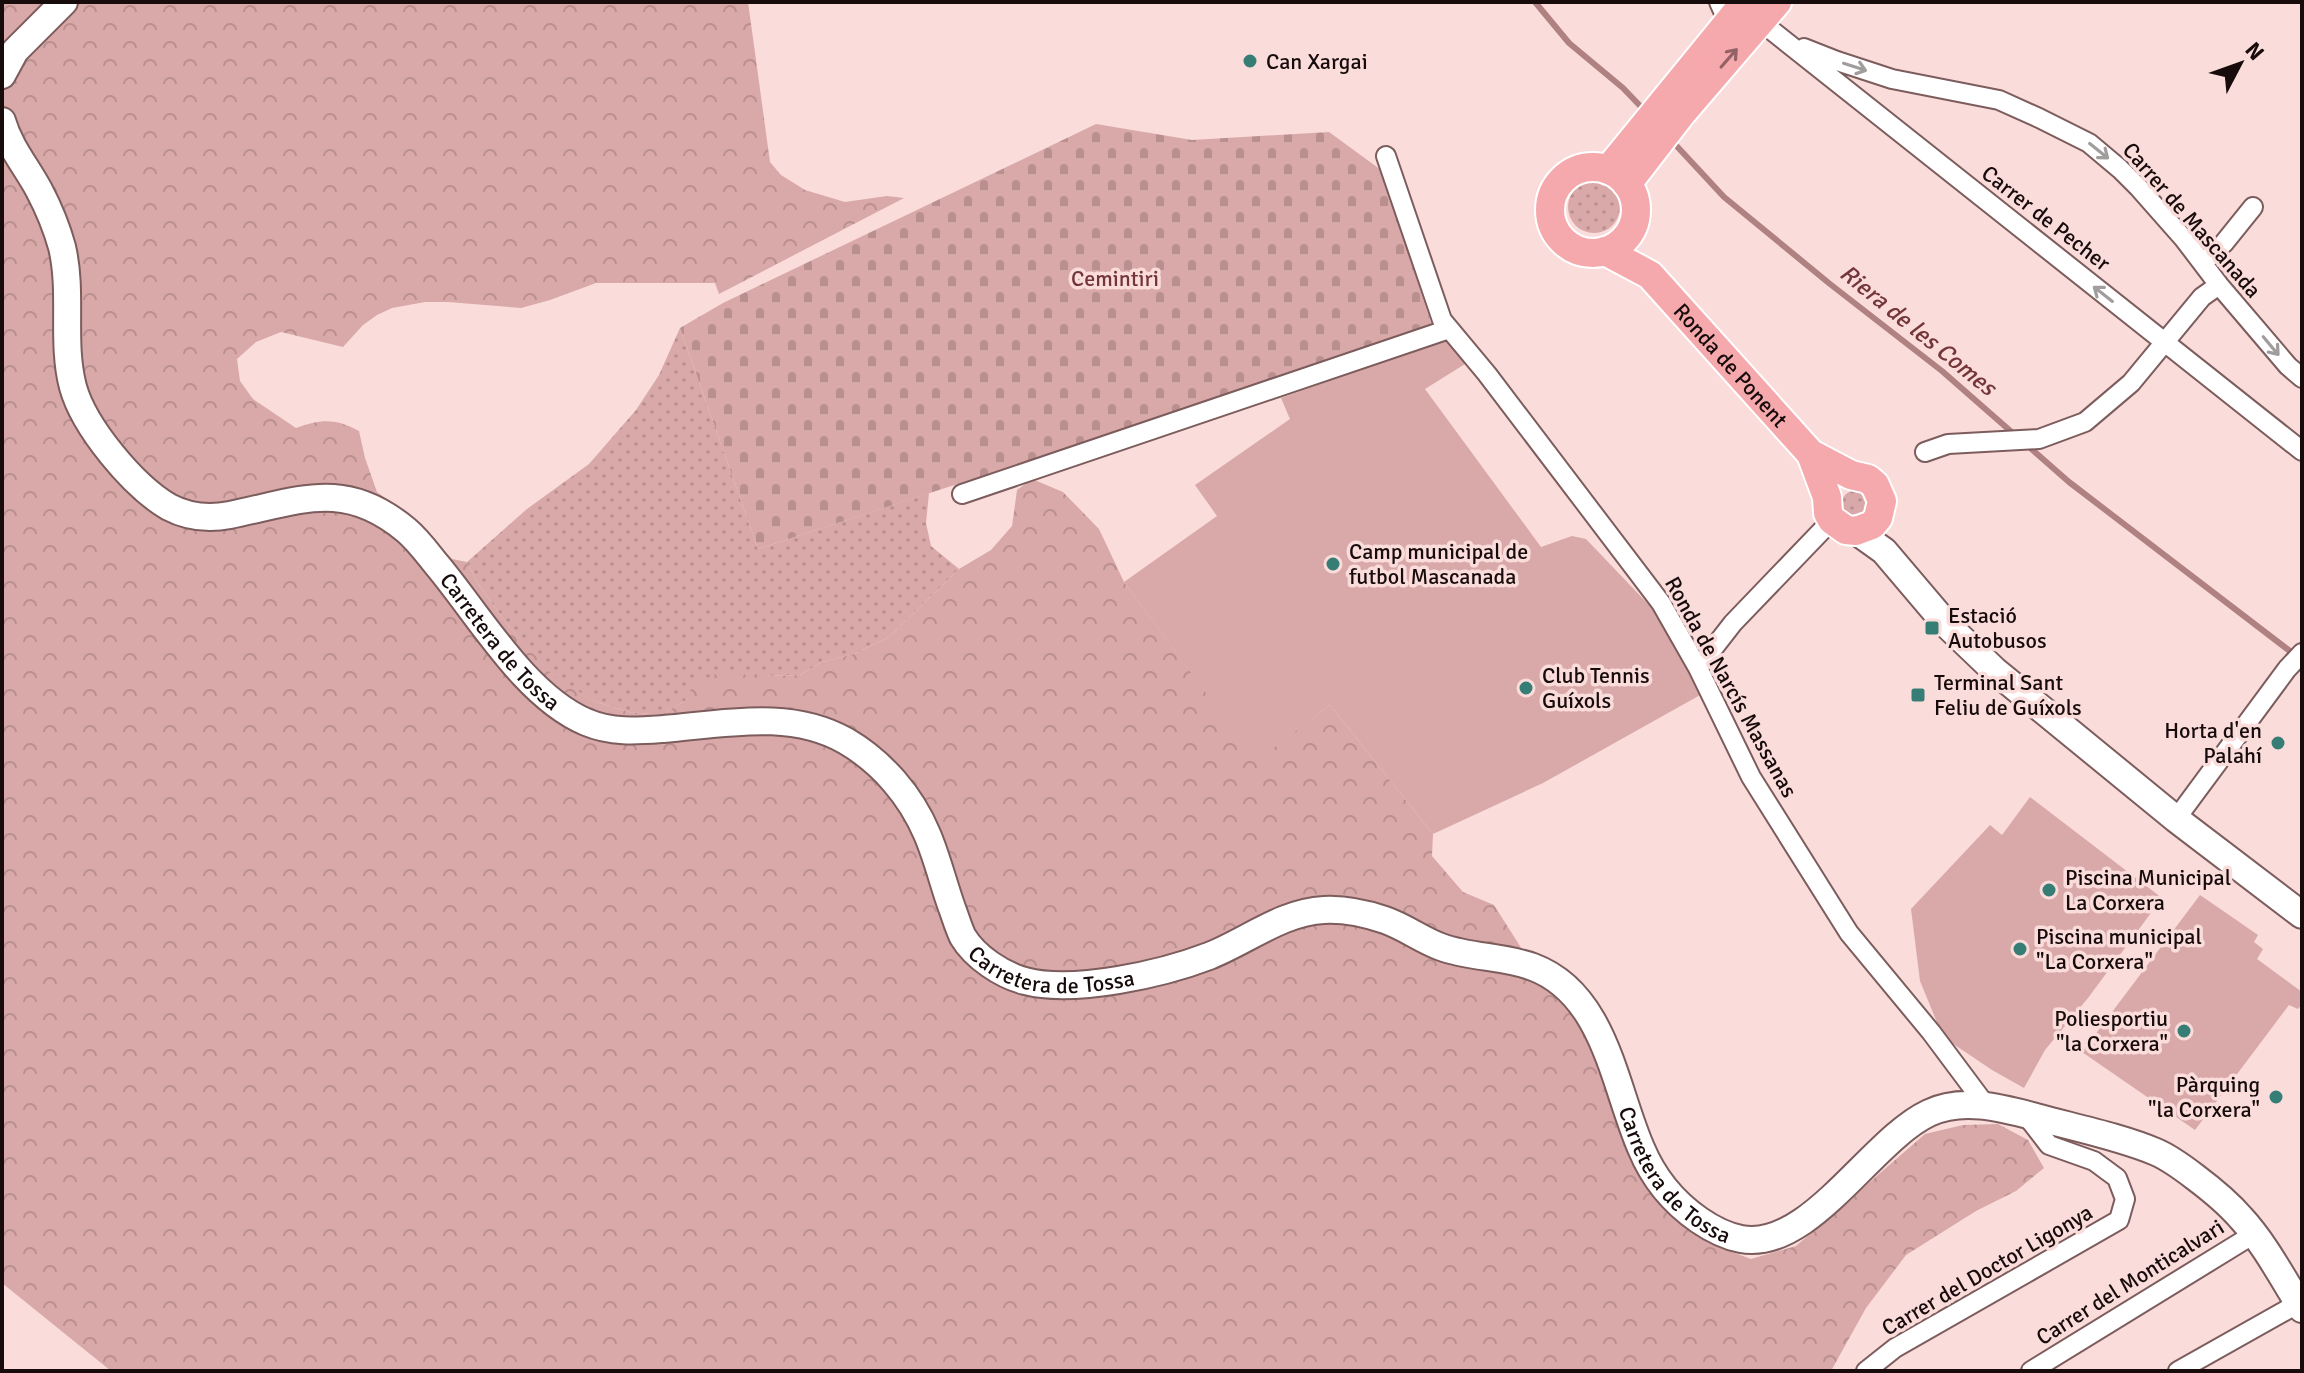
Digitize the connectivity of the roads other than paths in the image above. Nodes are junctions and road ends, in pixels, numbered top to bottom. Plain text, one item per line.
1 (64, 2) edge
2 (1745, 9) edge
3 (2, 75) edge
4 (2, 121) edge
5 (1386, 156) dead end
6 (1617, 177) junction
7 (2253, 207) dead end
8 (1634, 223) junction
9 (1605, 251) junction
10 (2206, 260) dead end
11 (1650, 275) junction
12 (2219, 285) junction
13 (1449, 329) junction
14 (2164, 342) junction
15 (2302, 378) edge
16 (2302, 451) edge
17 (1925, 452) dead end
18 (1811, 454) junction
19 (1851, 475) junction
20 (962, 494) dead end
21 (1848, 517) junction
22 (2302, 653) edge
23 (1698, 668) junction
24 (2176, 819) junction
25 (2302, 915) edge
26 (1987, 1107) junction
27 (2025, 1114) junction
28 (2254, 1234) junction
29 (2300, 1306) edge
30 (1866, 1371) edge
31 (2031, 1371) edge
32 (2178, 1371) edge

1 - 3 main road
2 - 6 main road
2 -> 12 street, Carrer de Mascanada
14 -> 2 street, Carrer de Pecher
4 - 26 main road, Carretera de Tossa
5 - 13 street, Ronda de Narcís Massanas
6 - 8 main road
6 - 9 main road
7 - 10 street
8 - 9 main road
8 - 11 main road
9 - 11 main road
11 - 18 main road, Ronda de Ponent
12 - 14 street
12 -> 15 street, Carrer de Mascanada
13 - 20 street
13 - 23 street, Ronda de Narcís Massanas
14 - 16 street, Carrer de Pecher
14 - 17 street
18 - 19 main road, Ronda de Ponent
18 - 21 main road, Ronda de Ponent
19 - 21 main road
19 - 21 main road, Ronda de Ponent
21 - 23 street
21 - 24 main road
22 - 24 street
23 - 26 street, Ronda de Narcís Massanas
24 - 25 main road
26 - 27 main road, Carretera de Tossa
27 - 28 main road, Carretera de Tossa
27 - 30 street, Carrer del Doctor Ligonya
28 - 29 main road, Carretera de Tossa
28 - 31 street, Carrer del Monticalvari
29 - 32 street

